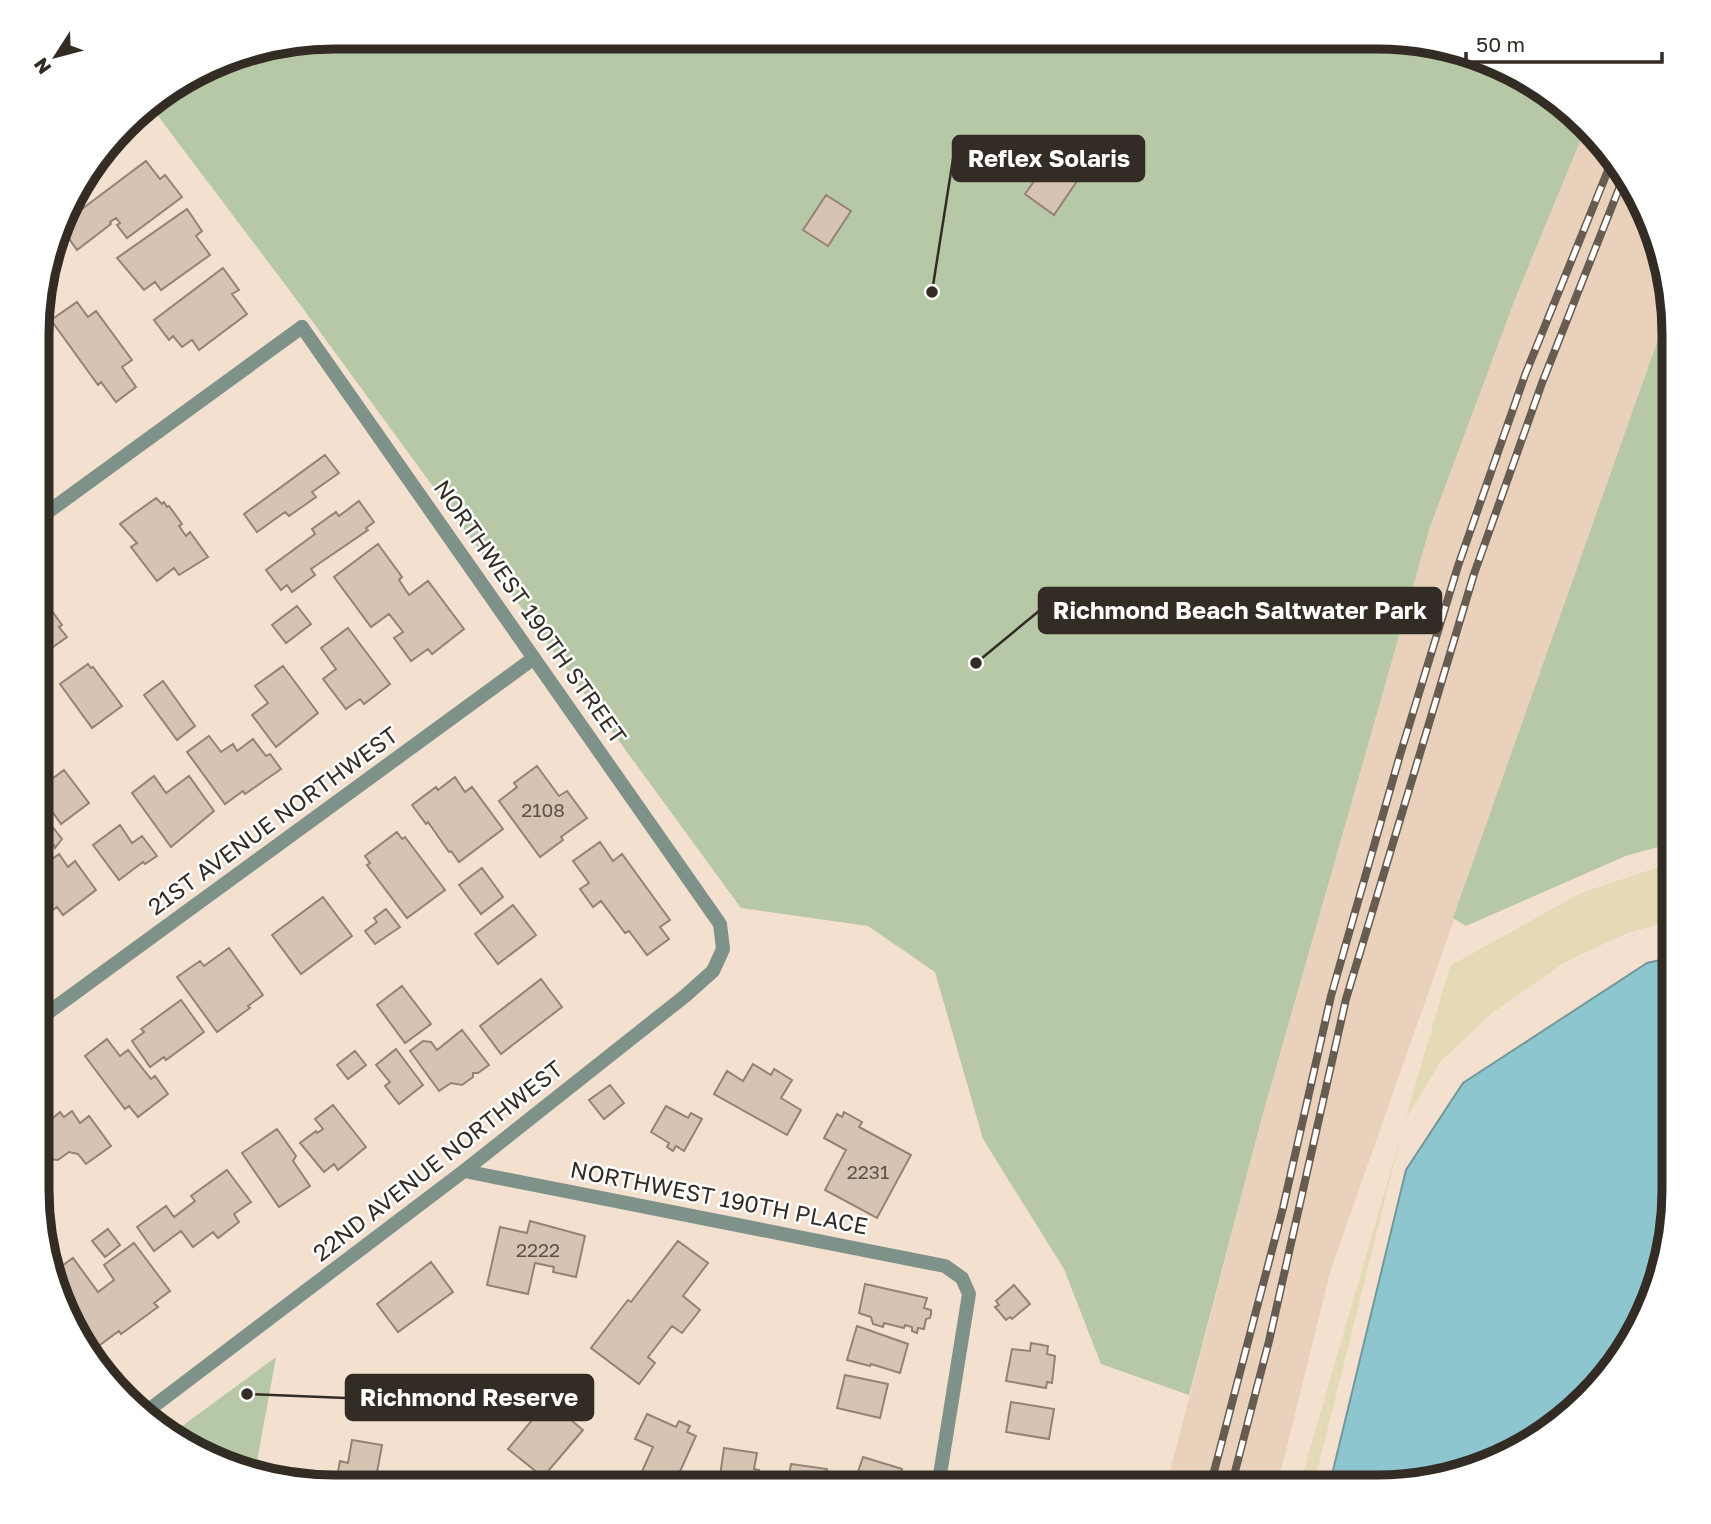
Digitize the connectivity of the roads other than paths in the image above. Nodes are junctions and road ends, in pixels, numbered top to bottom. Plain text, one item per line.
1 (49, 511) edge
2 (534, 658) junction
3 (720, 924) joint
4 (49, 1012) edge
5 (464, 1171) junction
6 (151, 1408) edge
7 (940, 1475) edge

1 - 2 street, NORTHWEST 190TH STREET
2 - 3 street, NORTHWEST 190TH STREET
2 - 4 street, 21ST AVENUE NORTHWEST
3 - 5 street, 22ND AVENUE NORTHWEST
5 - 6 street, 22ND AVENUE NORTHWEST
5 - 7 street, NORTHWEST 190TH PLACE

